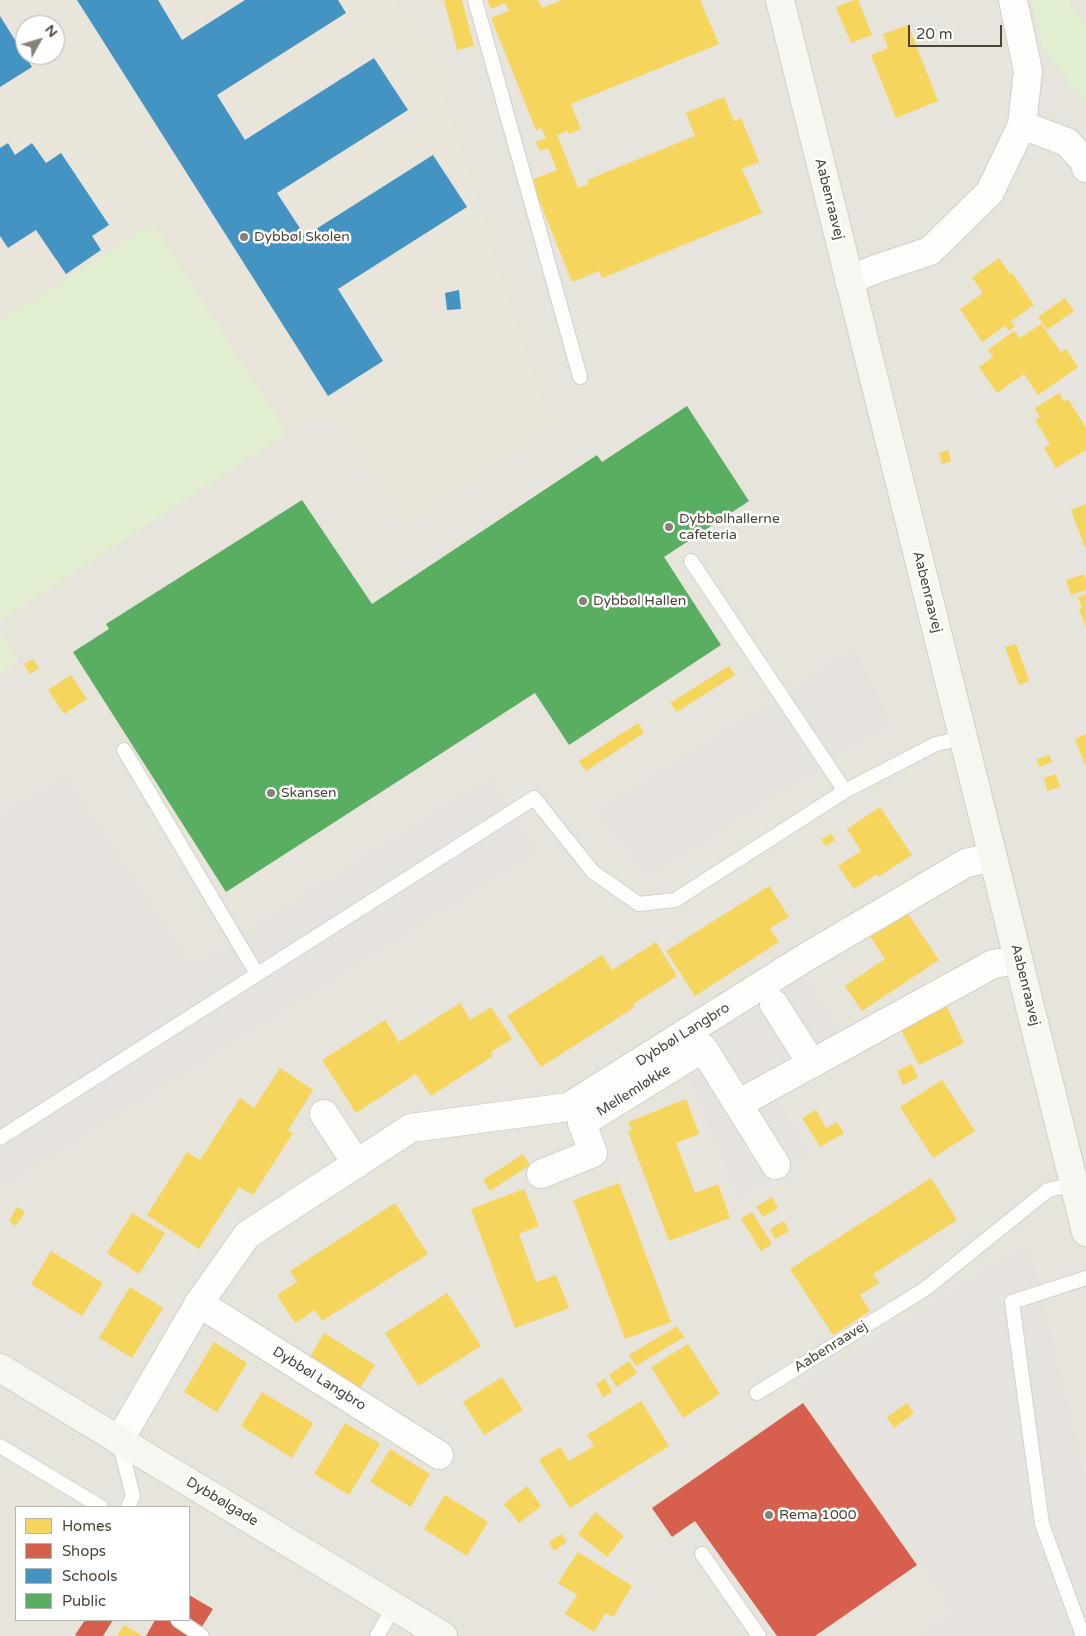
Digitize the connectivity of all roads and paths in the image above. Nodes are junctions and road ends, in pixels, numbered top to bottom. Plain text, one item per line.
1 (475, 0) edge
2 (780, 0) edge
3 (1013, 0) edge
4 (1022, 125) junction
5 (1085, 162) edge
6 (849, 280) junction
7 (580, 377) dead end
8 (691, 561) dead end
9 (963, 738) junction
10 (124, 750) dead end
11 (845, 791) junction
12 (993, 857) junction
13 (1018, 960) junction
14 (257, 974) junction
15 (774, 1004) dead end
16 (812, 1064) junction
17 (738, 1104) junction
18 (324, 1114) dead end
19 (0, 1138) edge
20 (357, 1164) junction
21 (776, 1165) dead end
22 (541, 1174) dead end
23 (1075, 1184) junction
24 (1086, 1232) edge
25 (1086, 1278) edge
26 (199, 1303) junction
27 (0, 1368) edge
28 (757, 1393) dead end
29 (119, 1441) junction
30 (0, 1446) edge
31 (439, 1455) dead end
32 (99, 1506) edge
33 (128, 1506) edge
34 (702, 1554) dead end
35 (395, 1606) junction
36 (180, 1621) edge
37 (202, 1636) edge
38 (377, 1636) edge
39 (443, 1636) edge
40 (758, 1636) edge
41 (1082, 1636) edge

1 - 7 lane
2 - 6 street, Aabenraavej
3 - 4 street
4 - 5 street
4 - 6 street
6 - 9 street, Aabenraavej
8 - 11 lane
9 - 11 lane
9 - 12 street, Aabenraavej
10 - 14 lane
11 - 14 lane
12 - 13 street, Aabenraavej
12 - 20 street, Dybbøl Langbro
13 - 16 street
13 - 23 street, Aabenraavej
14 - 19 lane
15 - 16 street
16 - 17 street
17 - 21 street, Mellemløkke
17 - 22 street, Mellemløkke
18 - 20 street
20 - 26 street, Dybbøl Langbro
23 - 24 street, Aabenraavej
23 - 28 lane, Aabenraavej
25 - 41 lane
26 - 29 street, Dybbøl Langbro
26 - 31 street, Dybbøl Langbro
27 - 29 street, Dybbølgade
29 - 33 lane
29 - 35 street, Dybbølgade
30 - 32 lane
34 - 40 lane
35 - 38 lane
35 - 39 street, Dybbølgade
36 - 37 lane

